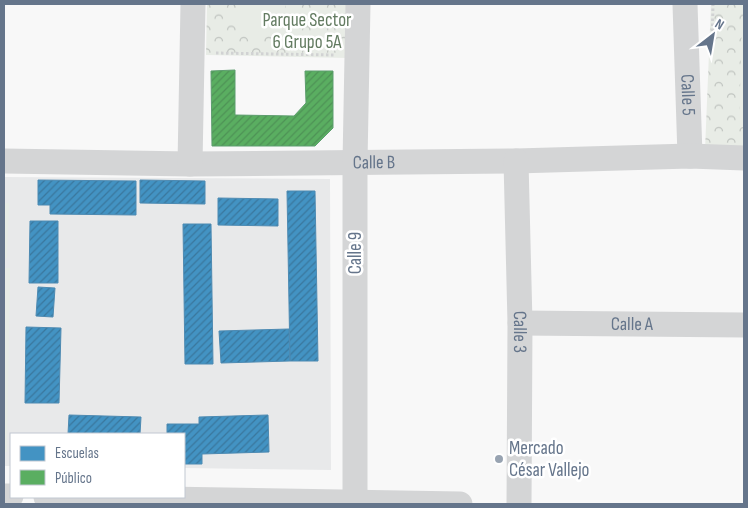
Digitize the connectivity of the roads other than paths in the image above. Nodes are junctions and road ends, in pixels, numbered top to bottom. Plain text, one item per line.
1 (193, 4) edge
2 (358, 4) edge
3 (686, 4) edge
4 (690, 156) junction
5 (744, 158) edge
6 (4, 161) edge
7 (516, 161) junction
8 (355, 162) junction
9 (190, 164) junction
10 (520, 323) junction
11 (744, 325) edge
12 (108, 498) edge
13 (355, 502) junction
14 (460, 504) edge
15 (519, 504) edge

1 - 9 street
2 - 8 street, Calle 9
3 - 4 street, Calle 5
4 - 5 street, Calle B
4 - 7 street, Calle B
6 - 9 street, Calle B
7 - 8 street, Calle B
7 - 10 street, Calle 3
8 - 9 street, Calle B
8 - 13 street, Calle 9
10 - 11 street, Calle A
10 - 15 street, Calle 3
12 - 13 street
13 - 14 street

